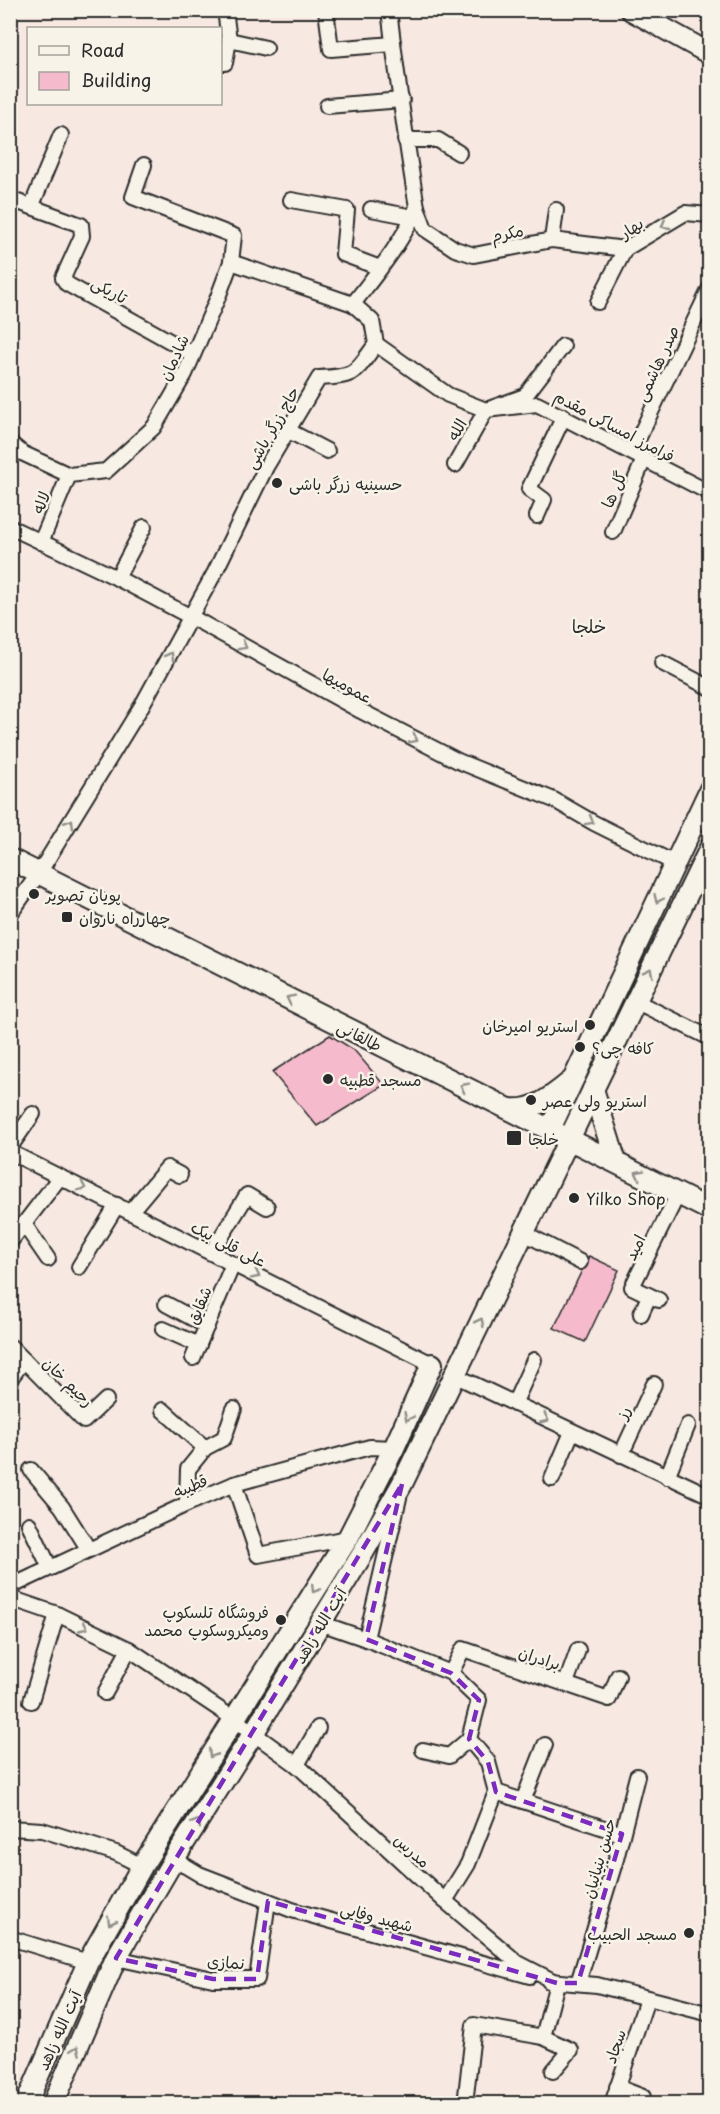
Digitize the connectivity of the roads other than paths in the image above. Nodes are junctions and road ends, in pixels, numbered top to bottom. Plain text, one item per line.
1 (225, 10) edge
2 (326, 10) edge
3 (389, 10) edge
4 (631, 10) edge
5 (229, 40) junction
6 (393, 44) junction
7 (266, 48) dead end
8 (710, 54) edge
9 (222, 63) edge
10 (402, 100) junction
11 (327, 106) dead end
12 (60, 135) dead end
13 (405, 140) junction
14 (459, 153) dead end
15 (144, 165) dead end
16 (10, 199) edge
17 (291, 200) dead end
18 (32, 206) junction
19 (371, 209) dead end
20 (556, 210) dead end
21 (415, 212) junction
22 (710, 215) edge
23 (552, 240) junction
24 (625, 249) junction
25 (231, 262) junction
26 (381, 268) junction
27 (710, 288) edge
28 (598, 302) dead end
29 (353, 304) junction
30 (376, 344) junction
31 (563, 346) dead end
32 (193, 354) junction
33 (486, 410) junction
34 (564, 416) junction
35 (287, 430) junction
36 (10, 443) edge
37 (327, 451) dead end
38 (632, 452) junction
39 (644, 459) junction
40 (455, 465) dead end
41 (69, 475) junction
42 (710, 493) edge
43 (537, 516) dead end
44 (10, 527) edge
45 (144, 527) dead end
46 (613, 532) dead end
47 (41, 542) junction
48 (117, 578) junction
49 (191, 617) junction
50 (662, 663) dead end
51 (710, 688) edge
52 (710, 789) edge
53 (710, 848) edge
54 (10, 859) edge
55 (674, 862) junction
56 (39, 873) junction
57 (703, 876) edge
58 (10, 914) edge
59 (636, 1001) junction
60 (710, 1038) edge
61 (584, 1057) junction
62 (603, 1066) junction
63 (572, 1080) junction
64 (593, 1089) junction
65 (509, 1109) junction
66 (33, 1114) dead end
67 (550, 1129) junction
68 (570, 1139) junction
69 (10, 1147) edge
70 (10, 1152) edge
71 (616, 1162) junction
72 (180, 1176) dead end
73 (60, 1177) junction
74 (678, 1194) junction
75 (117, 1205) junction
76 (267, 1207) dead end
77 (710, 1210) edge
78 (131, 1211) junction
79 (24, 1224) junction
80 (524, 1233) junction
81 (10, 1242) edge
82 (212, 1252) junction
83 (48, 1258) dead end
84 (580, 1262) dead end
85 (233, 1264) junction
86 (79, 1267) dead end
87 (166, 1304) dead end
88 (641, 1314) dead end
89 (207, 1326) junction
90 (163, 1329) dead end
91 (10, 1346) edge
92 (24, 1360) junction
93 (534, 1360) dead end
94 (432, 1364) joint
95 (454, 1375) junction
96 (10, 1379) edge
97 (654, 1384) dead end
98 (106, 1400) dead end
99 (514, 1404) junction
100 (234, 1409) dead end
101 (163, 1410) dead end
102 (688, 1425) dead end
103 (572, 1432) junction
104 (205, 1448) junction
105 (394, 1448) junction
106 (621, 1455) junction
107 (31, 1470) dead end
108 (667, 1477) junction
109 (552, 1479) dead end
110 (234, 1484) junction
111 (402, 1484) junction
112 (710, 1496) edge
113 (187, 1503) junction
114 (29, 1524) dead end
115 (348, 1538) junction
116 (89, 1550) junction
117 (50, 1568) junction
118 (10, 1587) edge
119 (10, 1598) edge
120 (57, 1614) junction
121 (320, 1623) junction
122 (366, 1639) junction
123 (129, 1649) junction
124 (578, 1650) dead end
125 (452, 1673) junction
126 (618, 1676) dead end
127 (566, 1683) junction
128 (105, 1694) dead end
129 (32, 1701) dead end
130 (234, 1719) junction
131 (318, 1728) dead end
132 (253, 1734) junction
133 (469, 1739) junction
134 (545, 1745) dead end
135 (423, 1750) dead end
136 (297, 1765) junction
137 (638, 1776) dead end
138 (496, 1792) junction
139 (523, 1801) junction
140 (10, 1828) edge
141 (622, 1834) junction
142 (174, 1859) junction
143 (142, 1866) junction
144 (268, 1901) junction
145 (445, 1901) junction
146 (10, 1938) edge
147 (116, 1958) junction
148 (88, 1962) junction
149 (556, 1983) junction
150 (578, 1983) junction
151 (647, 1999) junction
152 (710, 2014) edge
153 (543, 2037) junction
154 (552, 2071) dead end
155 (62, 2081) junction
156 (617, 2087) junction
157 (643, 2097) dead end
158 (26, 2103) edge
159 (53, 2103) edge
160 (63, 2103) edge
161 (465, 2103) edge
162 (612, 2103) edge

1 - 5 street
2 - 6 street
3 - 6 street
4 - 8 main road
5 - 7 street
5 - 9 street
6 - 10 street
10 - 11 street
10 - 13 street
12 - 18 street
13 - 14 street
13 - 21 street
15 - 25 street
16 - 18 street
17 - 26 street
18 - 32 street, تاریکی
19 - 21 street
20 - 23 street
21 - 23 street, مکرم
21 - 26 street
22 -> 24 street, بهار
23 - 24 street, مکرم
24 - 28 street, بهار
25 - 29 street
25 - 32 street, شادمان
26 - 29 street
27 - 38 street, صدر هاشمی
29 - 30 street
30 - 33 street, فرامرز امساکی مقدم
30 - 35 street, حاج زرگر باشی
31 - 33 street
32 - 41 street, شادمان
33 - 34 street, فرامرز امساکی مقدم
33 - 40 street, الله
34 - 38 street, فرامرز امساکی مقدم
34 - 43 street
35 - 37 street
35 - 49 street, حاج زرگر باشی
36 - 41 street
38 - 39 street, فرامرز امساکی مقدم
39 - 42 street, فرامرز امساکی مقدم
39 - 46 street, گل ها
41 - 47 street, لاله
44 - 47 street, عمومیها
45 - 48 street
47 - 48 street, عمومیها
48 - 49 street, عمومیها
49 -> 55 street, عمومیها
56 -> 49 street, حاج زرگر باشی
50 - 51 street
52 - 55 main road
53 - 57 main road
54 - 56 main road, طالقانی
55 -> 61 main road
56 - 58 street, حاج زرگر باشی
65 -> 56 main road, طالقانی
59 -> 57 main road
59 - 60 street
59 - 62 main road
61 - 62 main road
61 - 63 main road
62 - 64 main road
63 - 65 main road
63 - 67 main road
64 - 68 main road
64 - 71 main road
65 - 67 main road, طالقانی
66 - 69 street
67 - 68 main road, طالقانی
68 - 71 main road, طالقانی
68 - 80 main road, آیت الله زاهد
70 - 73 street, علی قلی بیک
74 -> 71 main road, طالقانی
72 - 78 street
73 -> 75 street, علی قلی بیک
73 - 79 street
74 - 77 main road, طالقانی
74 - 88 street, امید
75 - 78 street, علی قلی بیک
75 - 86 street
76 - 82 street
78 - 82 street, علی قلی بیک
79 - 81 street
79 - 83 street
80 - 84 street
95 -> 80 main road, آیت الله زاهد
82 - 85 street, علی قلی بیک
85 - 89 street, شقایق
85 -> 94 street, علی قلی بیک
87 - 89 street
89 - 90 street, شقایق
91 - 92 street, رحیم خان
92 - 96 street
92 - 98 street, رحیم خان
93 - 99 street
94 -> 105 main road, آیت الله زاهد
95 - 99 street
95 - 111 main road, آیت الله زاهد
97 - 106 street, رز
99 -> 103 street
100 - 104 street
101 - 104 street
102 - 108 street
103 - 106 street
103 - 109 street
104 - 113 street
105 - 110 street, قطیبه
105 - 115 main road, آیت الله زاهد
106 - 108 street
107 - 116 street
108 - 112 street
110 - 113 street, قطیبه
110 - 115 street
111 - 121 main road, آیت الله زاهد
111 - 122 street
113 - 116 street, قطیبه
114 - 117 street
115 -> 130 main road, آیت الله زاهد
116 - 117 street, قطیبه
117 - 118 street, قطیبه
119 - 120 street
120 -> 123 street
120 - 129 street
121 - 122 street
121 - 132 main road, آیت الله زاهد
122 - 125 street
123 - 128 street
123 - 130 street
124 - 127 street
125 - 127 street, برادران
125 - 133 street
126 - 127 street, برادران
130 - 132 street, مدرس
130 -> 143 main road, آیت الله زاهد
131 - 136 street
132 - 136 street, مدرس
142 -> 132 main road, آیت الله زاهد
133 - 135 street
133 - 138 street
134 - 139 street
136 - 145 street, مدرس
137 - 141 street, حسن بنیانیان
138 - 139 street
138 - 145 street
139 - 141 street
140 - 143 street
141 - 150 street, حسن بنیانیان
142 - 144 street, شهید وفایی
142 - 147 main road, آیت الله زاهد
143 -> 148 main road, آیت الله زاهد
144 - 147 street, نمازی
144 - 149 street, شهید وفایی
145 - 149 street, مدرس
146 - 148 street
155 -> 147 main road, آیت الله زاهد
148 - 158 main road, آیت الله زاهد
149 - 150 street, شهید وفایی
149 - 153 street
150 - 151 street
151 - 152 street
151 - 156 street, سجاد
153 - 154 street
153 - 161 street
155 - 159 main road, آیت الله زاهد
155 - 160 street
156 - 157 street
156 - 162 street, سجاد

